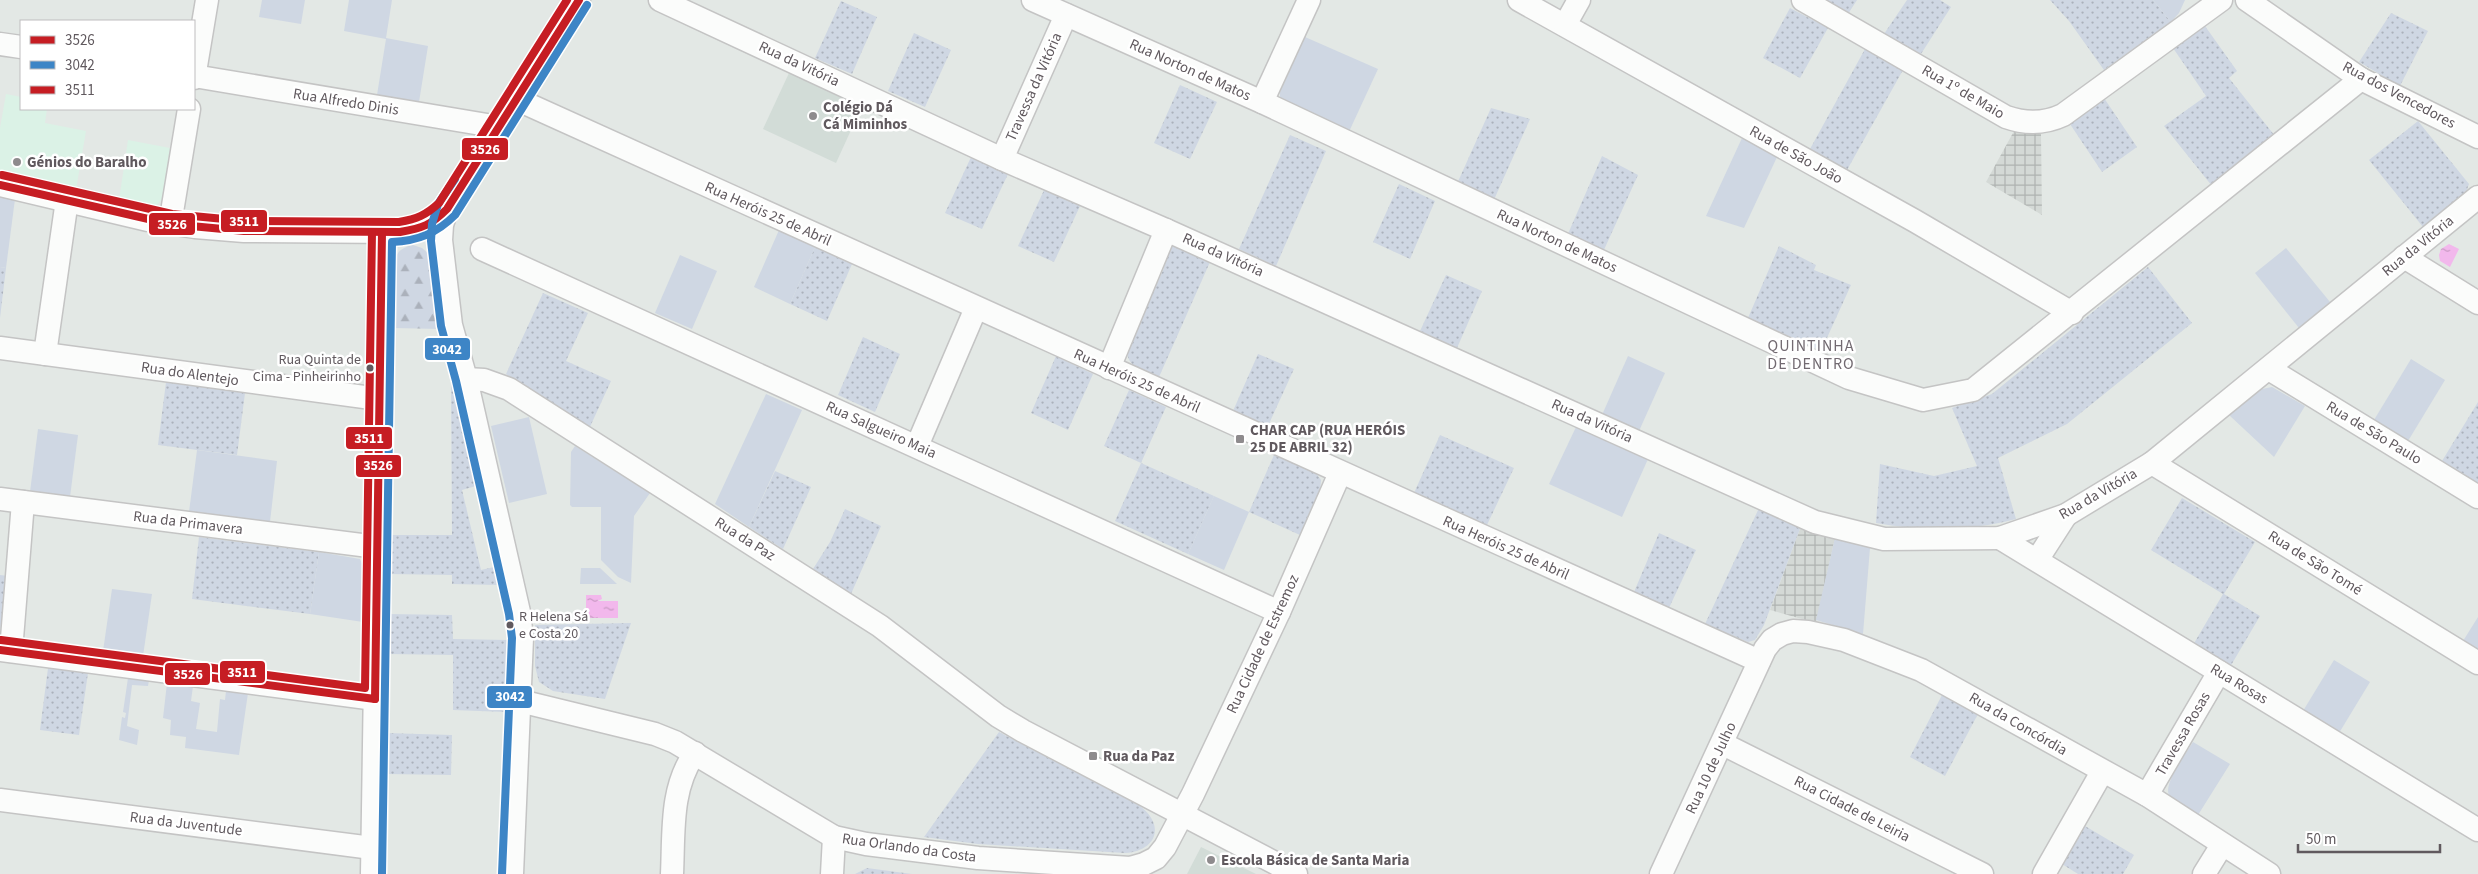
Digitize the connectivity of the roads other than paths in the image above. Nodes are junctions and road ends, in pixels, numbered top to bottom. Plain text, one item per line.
1 (207, 0) edge
2 (660, 0) edge
3 (1033, 0) edge
4 (1310, 0) edge
5 (1519, 0) edge
6 (1579, 0) edge
7 (1803, 0) edge
8 (2221, 0) edge
9 (2247, 0) edge
10 (575, 1) edge
11 (1066, 14) junction
12 (1565, 26) junction
13 (0, 44) edge
14 (20, 47) edge
15 (195, 71) edge
16 (195, 77) edge
17 (2361, 79) junction
18 (516, 99) junction
19 (1262, 102) junction
20 (189, 110) edge
21 (499, 127) junction
22 (2478, 137) edge
23 (1002, 159) junction
24 (0, 185) edge
25 (2478, 197) edge
26 (67, 200) junction
27 (447, 209) junction
28 (170, 224) junction
29 (1166, 230) junction
30 (382, 232) junction
31 (482, 249) dead end
32 (2404, 257) junction
33 (2478, 303) edge
34 (976, 308) junction
35 (2072, 313) junction
36 (0, 348) edge
37 (45, 354) junction
38 (1109, 368) junction
39 (2269, 369) junction
40 (466, 379) junction
41 (379, 399) junction
42 (917, 446) junction
43 (2152, 463) junction
44 (1340, 473) junction
45 (2478, 497) edge
46 (0, 499) edge
47 (23, 502) junction
48 (2066, 515) junction
49 (2000, 538) junction
50 (377, 548) junction
51 (2037, 560) junction
52 (1279, 612) junction
53 (6, 651) edge
54 (1759, 661) junction
55 (2478, 664) edge
56 (2220, 672) junction
57 (375, 699) junction
58 (520, 700) junction
59 (1723, 744) junction
60 (695, 753) junction
61 (2102, 772) junction
62 (2147, 795) junction
63 (0, 800) edge
64 (1182, 813) junction
65 (2478, 830) edge
66 (834, 837) junction
67 (2222, 845) junction
68 (372, 848) junction
69 (1669, 871) edge
70 (372, 874) edge
71 (512, 874) edge
72 (672, 874) edge
73 (832, 874) edge
74 (1296, 874) edge
75 (1982, 874) edge
76 (2044, 874) edge
77 (2204, 874) edge
78 (2270, 874) edge

1 - 15 street
2 - 23 street, Rua da Vitória
3 - 11 street, Rua Norton de Matos
4 - 19 street
5 - 12 street, Rua de São João
6 - 12 street
7 - 8 street, Rua 1º de Maio
9 - 17 street, Rua dos Vencedores
10 - 18 street
11 - 19 street, Rua Norton de Matos
11 - 23 street, Travessa da Vitória
12 - 35 street, Rua de São João
13 - 14 street
16 - 21 street, Rua Alfredo Dinis
17 - 22 street, Rua dos Vencedores
17 - 35 street, Rua Norton de Matos
18 - 21 street
18 - 34 street, Rua Heróis 25 de Abril
19 - 35 street, Rua Norton de Matos
20 - 28 street
21 - 27 street
23 - 29 street, Rua da Vitória
24 - 26 street
25 - 32 street, Rua da Vitória
26 - 28 street
26 - 37 street
27 - 30 street
27 - 40 street
28 - 30 street
29 - 38 street
29 - 49 street, Rua da Vitória
30 - 41 street
31 - 42 street, Rua Salgueiro Maia
32 - 33 street
32 - 39 street, Rua da Vitória
34 - 38 street, Rua Heróis 25 de Abril
34 - 42 street
36 - 37 street, Rua do Alentejo
37 - 41 street, Rua do Alentejo
38 - 44 street, Rua Heróis 25 de Abril
39 - 43 street, Rua da Vitória
39 - 45 street, Rua de São Paulo
40 - 58 street
40 - 64 street, Rua da Paz
41 - 50 street
42 - 52 street, Rua Salgueiro Maia
43 - 48 street, Rua da Vitória
43 - 55 street, Rua de São Tomé
44 - 52 street, Rua Cidade de Estremoz
44 - 54 street, Rua Heróis 25 de Abril
46 - 47 street, Rua da Primavera
47 - 50 street, Rua da Primavera
47 - 53 street
48 - 49 street, Rua da Vitória
48 - 51 street
49 - 51 street, Rua Rosas
50 - 57 street
51 - 56 street, Rua Rosas
52 - 64 street, Rua Cidade de Estremoz
53 - 57 street
54 - 59 street, Rua 10 de Julho
54 - 61 street, Rua da Concórdia
56 - 62 street, Travessa Rosas
56 - 65 street, Rua Rosas
57 - 68 street
58 - 60 street, Rua Orlando da Costa
58 - 71 street
59 - 69 street, Rua 10 de Julho
59 - 75 street, Rua Cidade de Leiria
60 - 66 street, Rua Orlando da Costa
60 - 72 street
61 - 62 street, Rua da Concórdia
61 - 76 street
62 - 67 street, Rua da Concórdia
63 - 68 street, Rua da Juventude
64 - 66 street, Rua Orlando da Costa
64 - 74 street, Rua da Paz
66 - 73 street
67 - 77 street
67 - 78 street, Rua da Concórdia
68 - 70 street

